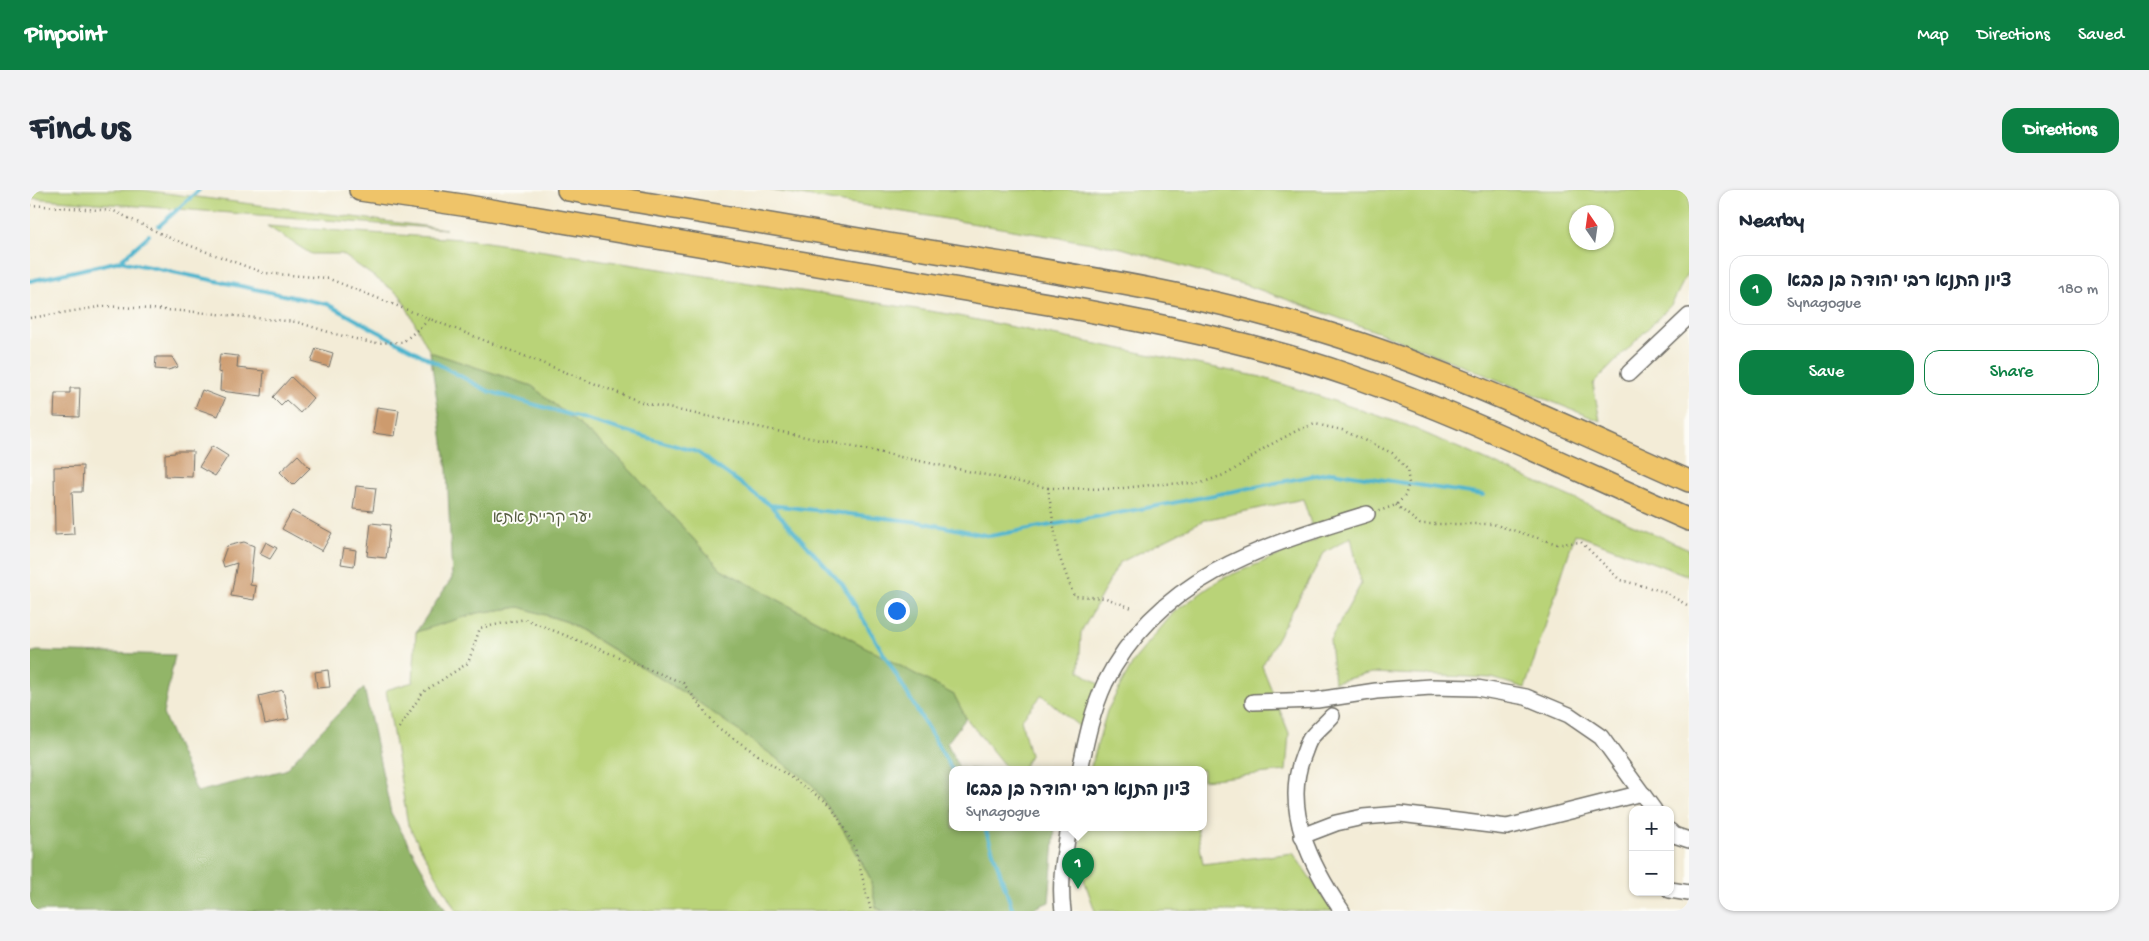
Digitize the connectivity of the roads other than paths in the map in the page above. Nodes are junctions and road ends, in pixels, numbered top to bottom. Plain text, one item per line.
1 (360, 190) edge
2 (568, 190) edge
3 (1689, 316) edge
4 (1629, 373) dead end
5 (1689, 481) edge
6 (1367, 514) road end
7 (1689, 520) edge
8 (1253, 702) dead end
9 (1332, 716) dead end
10 (1081, 766) edge
11 (1642, 793) junction
12 (1651, 806) edge
13 (1068, 831) edge
14 (1674, 835) edge
15 (1302, 836) junction
16 (1689, 840) edge
17 (1674, 891) edge
18 (1689, 893) edge
19 (1063, 911) edge
20 (1342, 911) edge

1 - 7 highway
2 - 5 highway
3 - 4 street
6 - 10 street
8 - 11 street
9 - 15 street
11 - 12 street
11 - 15 street
13 - 19 street
14 - 16 street
15 - 20 street
17 - 18 street

